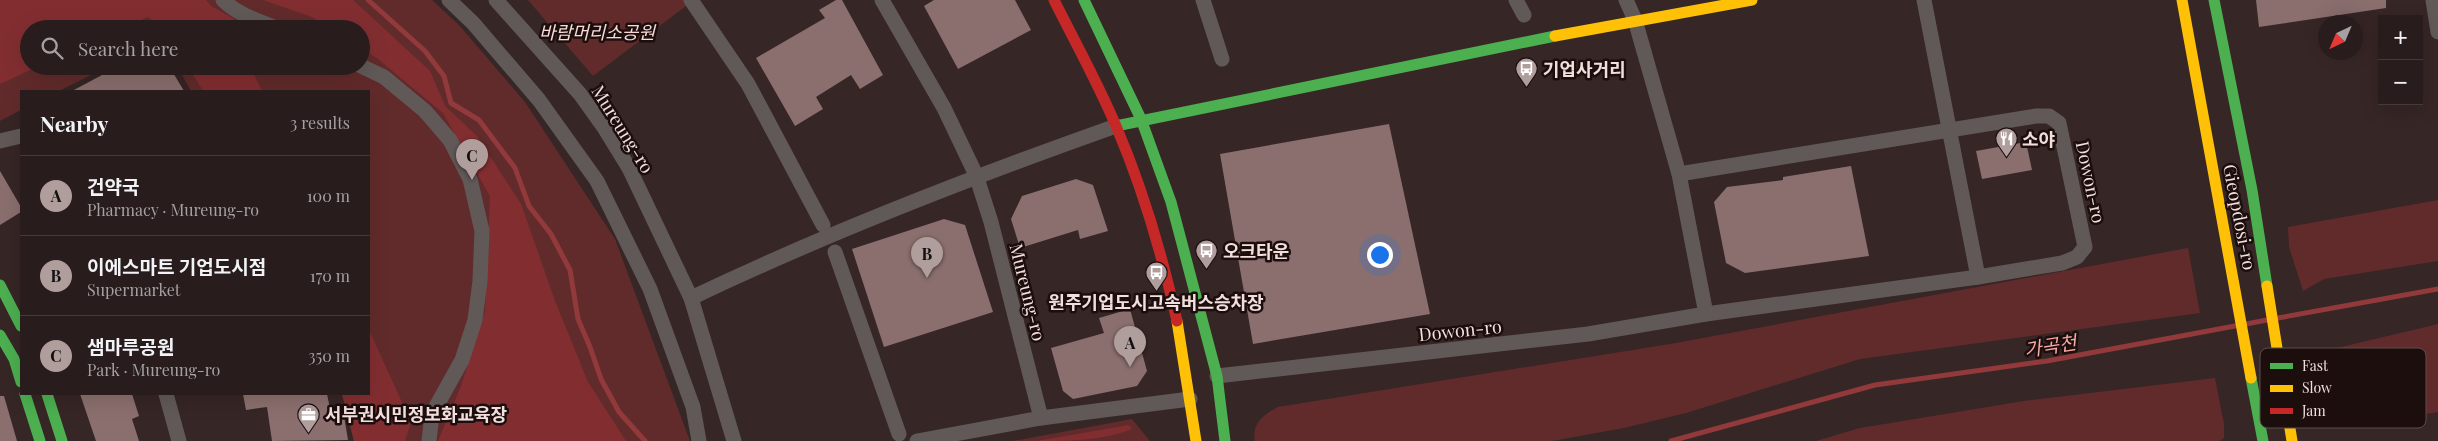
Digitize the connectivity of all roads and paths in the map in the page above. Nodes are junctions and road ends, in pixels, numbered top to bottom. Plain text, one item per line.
1 (223, 0) edge
2 (449, 0) edge
3 (496, 0) edge
4 (691, 0) edge
5 (882, 0) edge
6 (1054, 0) edge
7 (1084, 0) edge
8 (1202, 0) edge
9 (1516, 0) edge
10 (1626, 0) edge
11 (1752, 0) edge
12 (1924, 0) edge
13 (2182, 0) edge
14 (2214, 0) edge
15 (2433, 0) edge
16 (1524, 15) dead end
17 (256, 20) edge
18 (1635, 20) junction
19 (2438, 32) edge
20 (1222, 59) dead end
21 (370, 70) edge
22 (1141, 119) junction
23 (1116, 126) junction
24 (1950, 130) junction
25 (20, 136) edge
26 (0, 141) edge
27 (1679, 174) junction
28 (976, 175) junction
29 (823, 224) dead end
30 (835, 252) dead end
31 (1978, 277) junction
32 (0, 285) edge
33 (691, 298) junction
34 (1706, 314) junction
35 (20, 324) edge
36 (0, 335) edge
37 (2276, 348) edge
38 (1217, 376) junction
39 (20, 379) edge
40 (25, 395) edge
41 (47, 395) edge
42 (166, 395) edge
43 (1190, 399) junction
44 (1041, 418) junction
45 (2260, 419) edge
46 (2261, 428) edge
47 (2290, 428) edge
48 (899, 434) dead end
49 (1196, 437) edge
50 (40, 441) edge
51 (62, 441) edge
52 (179, 441) edge
53 (429, 441) edge
54 (699, 441) edge
55 (734, 441) edge
56 (917, 441) edge
57 (1225, 441) edge
58 (2263, 441) edge
59 (2292, 441) edge

1 - 17 street
2 - 54 street
3 - 33 street, Mureung-ro
4 - 29 street
5 - 28 street, Mureung-ro
6 - 23 street
7 - 22 street
8 - 20 street
9 - 16 street
10 - 18 street
11 - 18 street
12 - 24 street
13 - 45 street, Gieopdosi-ro
14 - 37 street, Gieopdosi-ro
15 - 19 street
18 - 22 street
18 - 27 street
21 - 53 street
22 - 23 street
22 - 38 street
23 - 28 street
23 - 43 street
24 - 27 street, Dowon-ro
24 - 31 street
24 - 31 street, Dowon-ro
25 - 26 street
27 - 34 street
28 - 33 street
28 - 44 street, Mureung-ro
30 - 48 street
31 - 34 street, Dowon-ro
32 - 35 street
33 - 55 street, Mureung-ro
34 - 38 street, Dowon-ro
36 - 39 street
38 - 57 street
40 - 50 street
41 - 51 street
42 - 52 street
43 - 44 street
43 - 49 street
44 - 56 street
46 - 58 street, Gieopdosi-ro
47 - 59 street, Gieopdosi-ro

